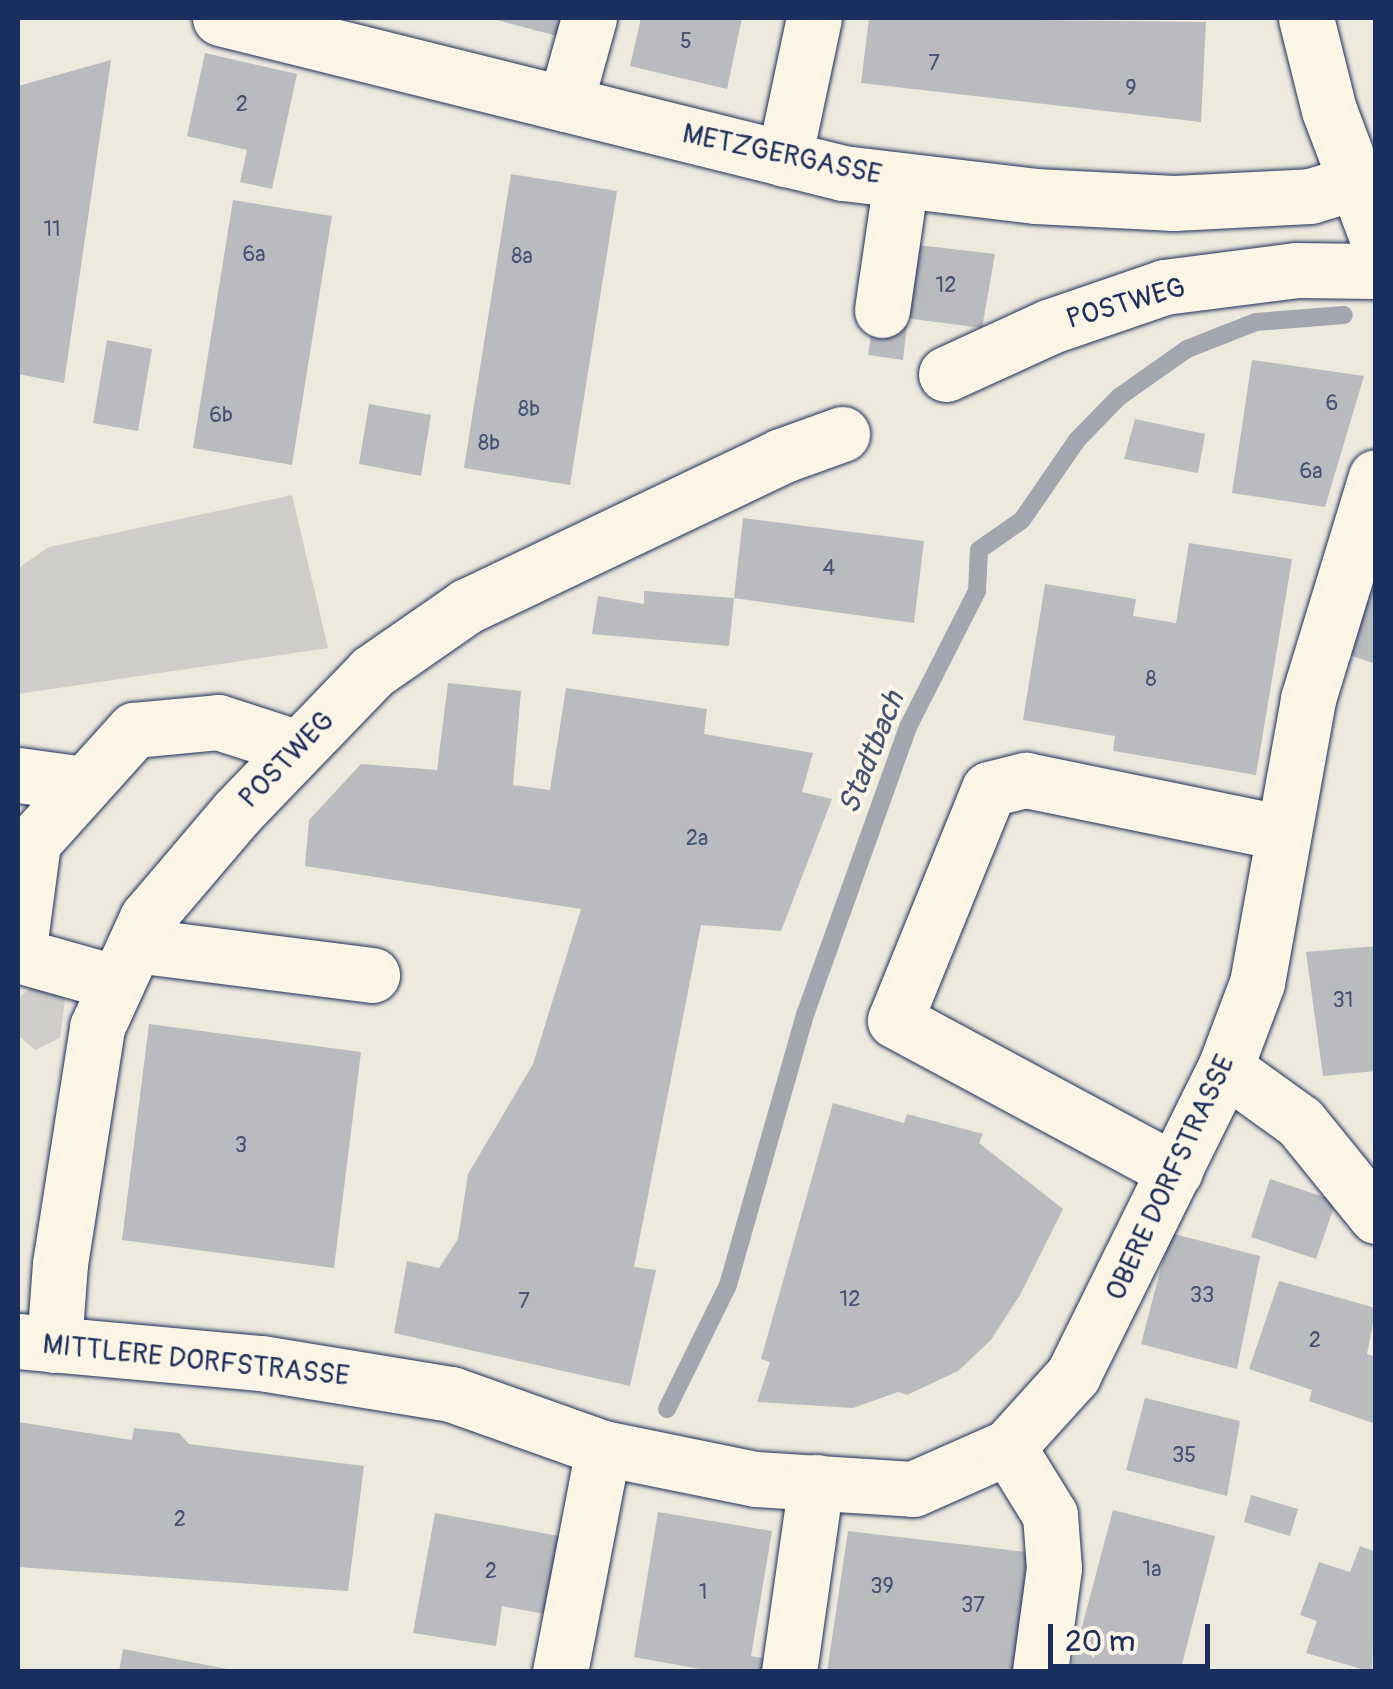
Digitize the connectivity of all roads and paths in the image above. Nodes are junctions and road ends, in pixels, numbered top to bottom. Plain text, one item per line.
1 (220, 18) edge
2 (589, 18) edge
3 (814, 18) edge
4 (1306, 18) edge
5 (565, 104) junction
6 (784, 160) junction
7 (901, 180) junction
8 (1354, 182) junction
9 (1376, 235) edge
10 (1376, 271) edge
11 (882, 310) dead end
12 (946, 374) dead end
13 (842, 434) dead end
14 (1376, 476) edge
15 (298, 748) junction
16 (18, 775) edge
17 (84, 784) junction
18 (1284, 834) junction
19 (126, 964) junction
20 (372, 975) dead end
21 (1225, 1068) junction
22 (1175, 1171) junction
23 (1376, 1216) edge
24 (36, 1343) edge
25 (1008, 1446) junction
26 (603, 1448) junction
27 (816, 1482) junction
28 (560, 1672) edge
29 (789, 1672) edge
30 (1040, 1672) edge

1 - 5 street, METZGERGASSE
2 - 5 street
3 - 6 street
4 - 8 street
5 - 6 street, METZGERGASSE
6 - 7 street, METZGERGASSE
7 - 8 street, METZGERGASSE
7 - 11 street
8 - 9 street
10 - 12 street, POSTWEG
13 - 15 street, POSTWEG
14 - 18 street, OBERE DORFSTRASSE
15 - 17 street
15 - 19 street, POSTWEG
16 - 17 street
17 - 19 street
18 - 21 street, OBERE DORFSTRASSE
18 - 22 street
19 - 20 street
19 - 24 street, POSTWEG
21 - 22 street, OBERE DORFSTRASSE
21 - 23 street
22 - 25 street, OBERE DORFSTRASSE
24 - 26 street, MITTLERE DORFSTRASSE
25 - 27 street, OBERE DORFSTRASSE
25 - 30 street
26 - 27 street, OBERE DORFSTRASSE
26 - 28 street
27 - 29 street

